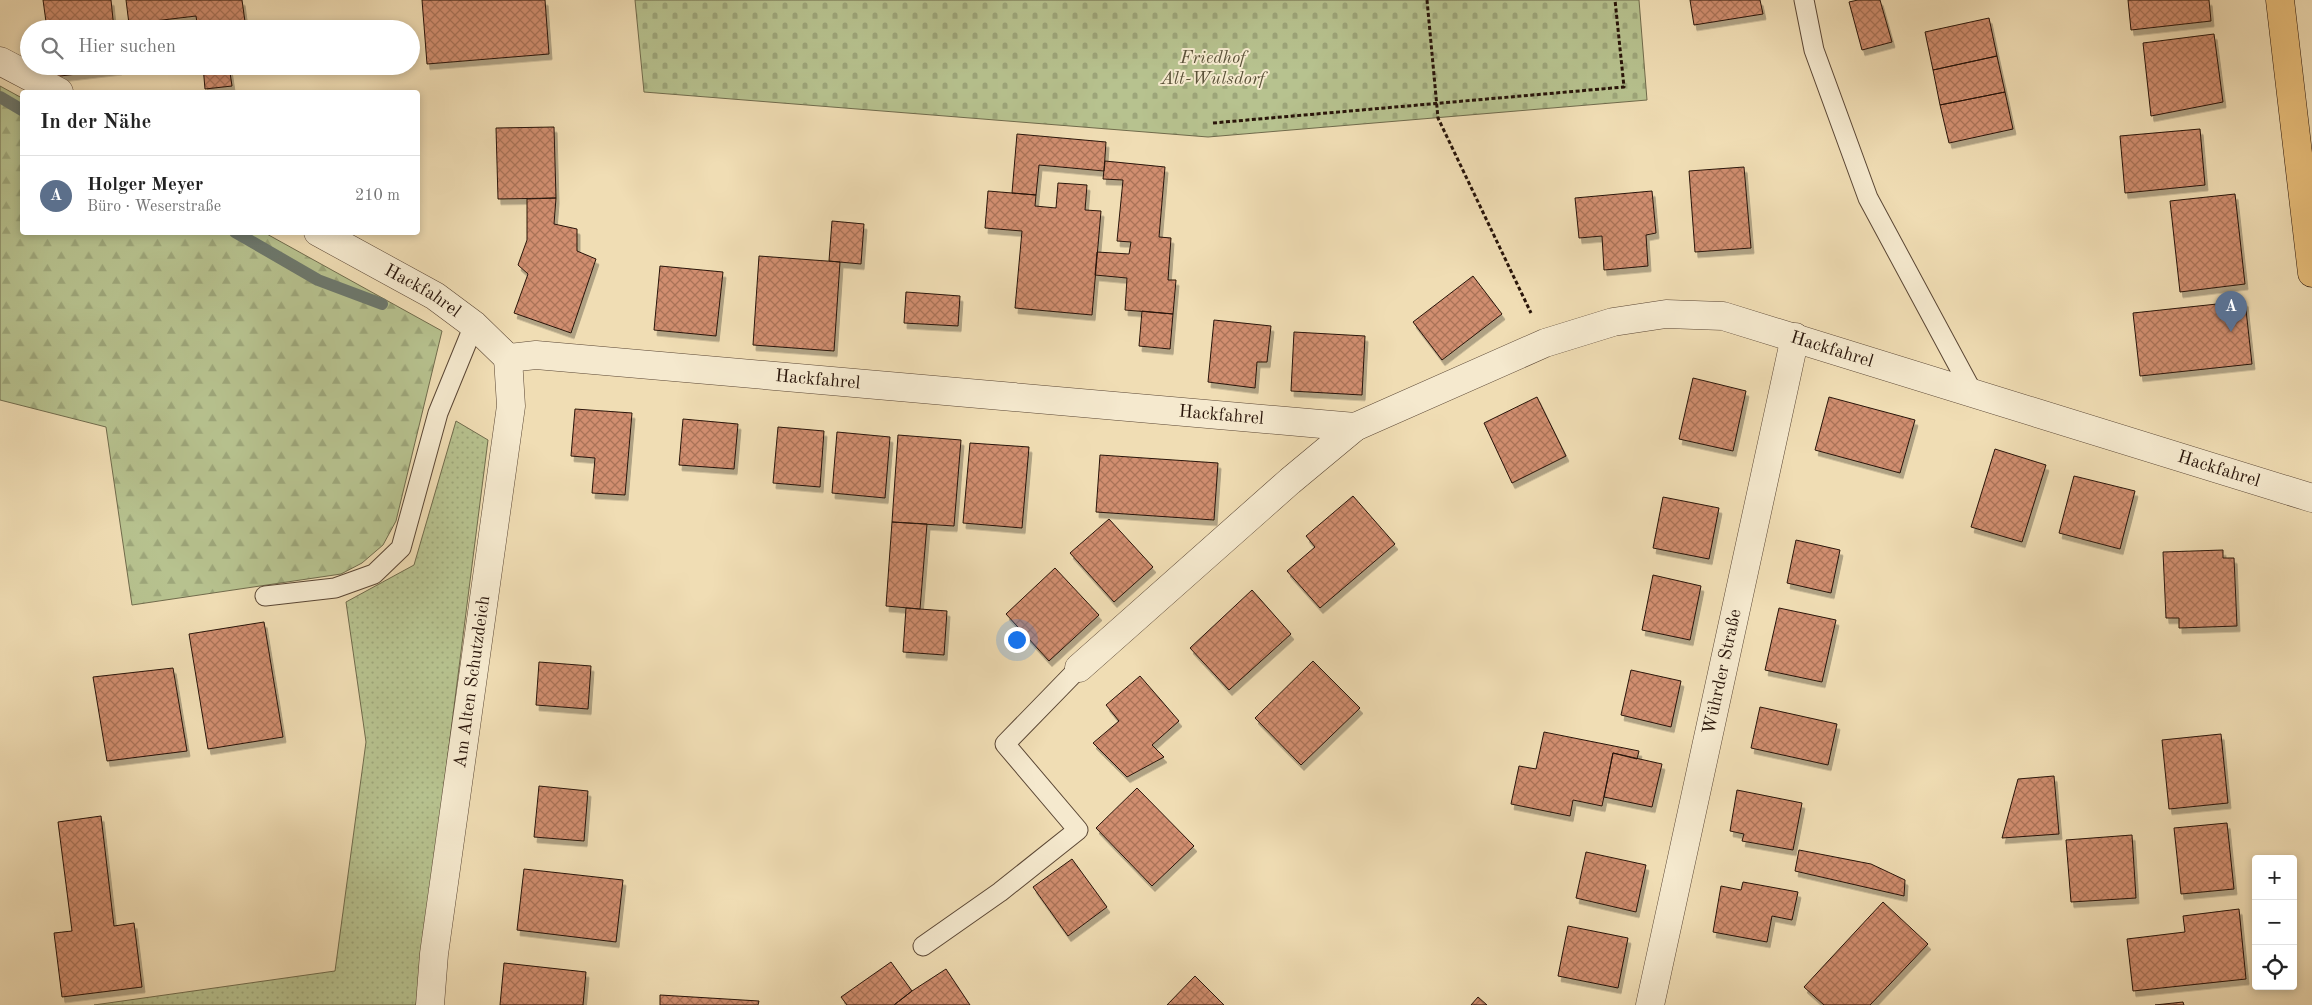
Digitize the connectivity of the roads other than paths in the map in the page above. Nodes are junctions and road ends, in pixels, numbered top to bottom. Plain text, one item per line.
1 (1804, 0) edge
2 (2280, 0) edge
3 (0, 61) edge
4 (20, 72) edge
5 (27, 75) edge
6 (55, 90) edge
7 (323, 235) edge
8 (2312, 273) edge
9 (474, 325) junction
10 (1795, 337) junction
11 (508, 358) junction
12 (1973, 394) junction
13 (1355, 427) junction
14 (2312, 498) edge
15 (265, 596) dead end
16 (1079, 668) joint
17 (923, 946) dead end
18 (430, 1005) edge
19 (1650, 1005) edge

1 - 12 lane
2 - 8 main road
3 - 4 street
5 - 6 street
7 - 9 street, Hackfahrel
9 - 11 street, Hackfahrel
9 - 15 lane
10 - 12 street, Hackfahrel
10 - 13 street, Hackfahrel
10 - 19 street, Wührder Straße
11 - 13 street, Hackfahrel
11 - 18 street, Am Alten Schutzdeich
12 - 14 street, Hackfahrel
13 - 16 street, Hackfahrel
16 - 17 lane

